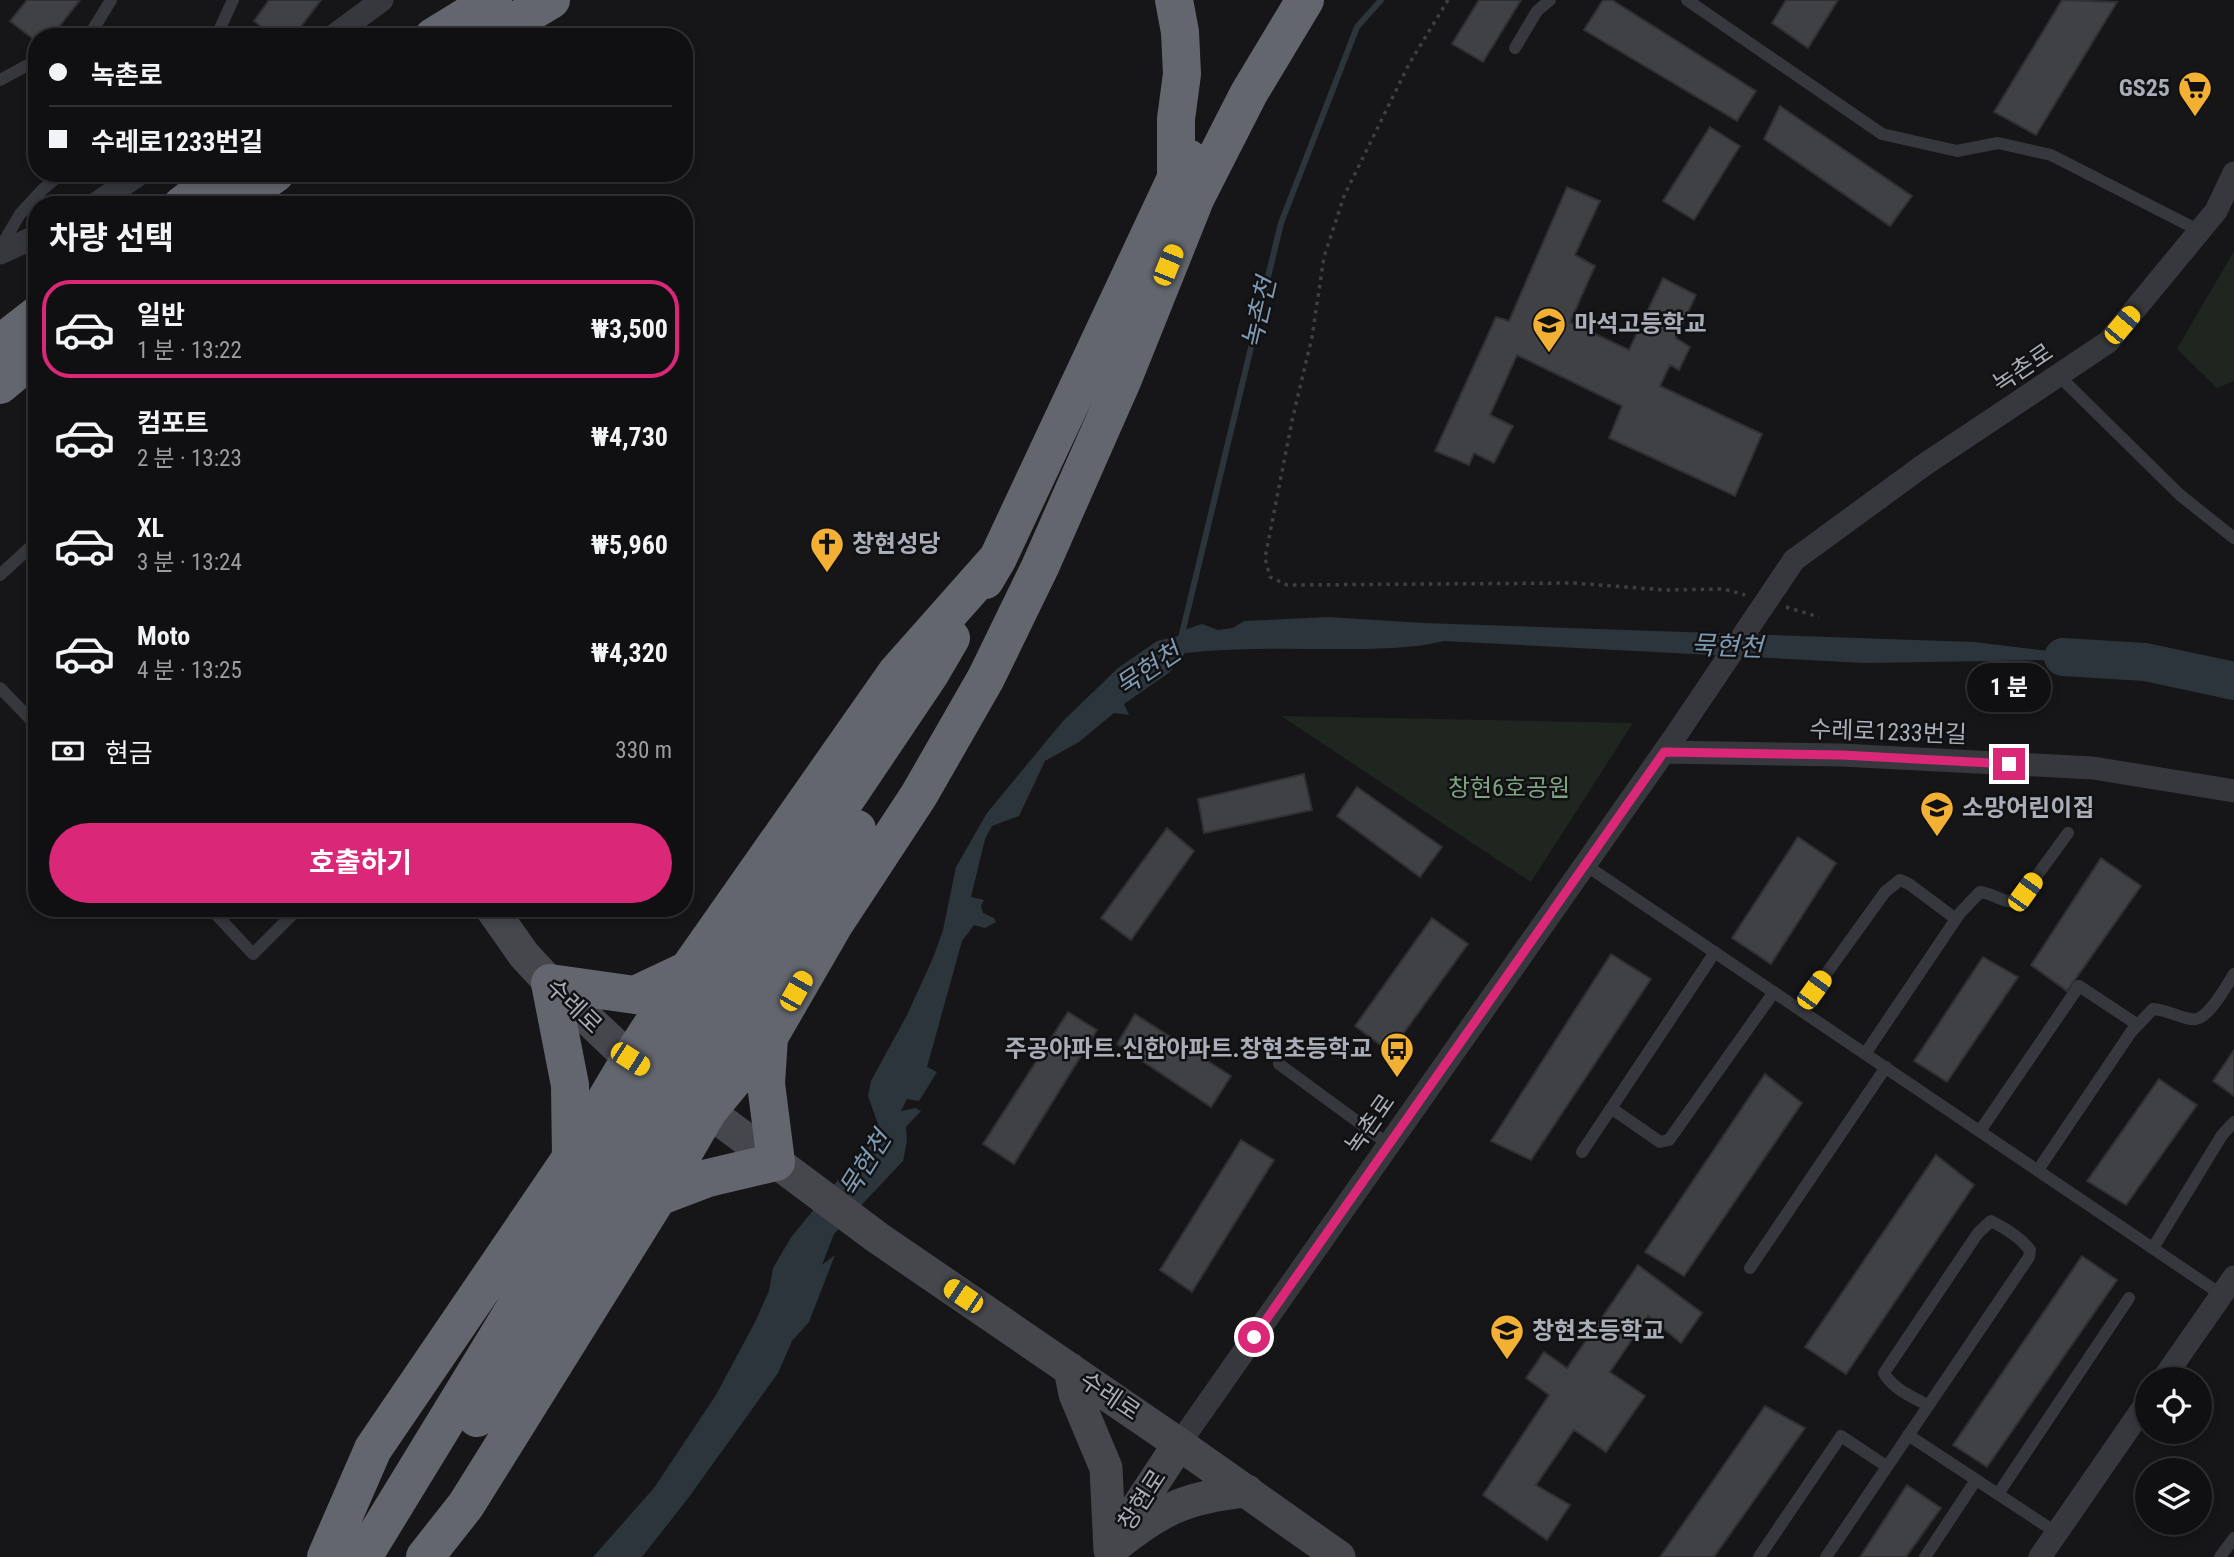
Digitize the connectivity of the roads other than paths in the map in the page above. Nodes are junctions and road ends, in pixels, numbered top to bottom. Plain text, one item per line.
1 (111, 0) edge
2 (233, 0) edge
3 (382, 0) edge
4 (493, 0) edge
5 (551, 0) edge
6 (1174, 0) edge
7 (1283, 0) edge
8 (1305, 0) edge
9 (1318, 0) edge
10 (1550, 0) edge
11 (1687, 0) edge
12 (94, 28) edge
13 (220, 28) edge
14 (344, 28) edge
15 (448, 28) edge
16 (504, 28) edge
17 (1515, 48) dead end
18 (28, 65) edge
19 (0, 80) edge
20 (1249, 93) junction
21 (2234, 173) edge
22 (1176, 178) junction
23 (51, 182) edge
24 (128, 182) edge
25 (212, 182) edge
26 (263, 182) edge
27 (36, 196) edge
28 (107, 196) edge
29 (193, 196) edge
30 (244, 196) edge
31 (28, 205) edge
32 (2200, 231) junction
33 (28, 240) edge
34 (0, 251) edge
35 (28, 322) edge
36 (0, 345) edge
37 (28, 362) edge
38 (28, 375) edge
39 (2058, 376) junction
40 (1123, 379) junction
41 (0, 385) edge
42 (2234, 538) edge
43 (28, 549) edge
44 (998, 558) junction
45 (0, 575) edge
46 (0, 688) edge
47 (28, 717) edge
48 (1664, 752) junction
49 (2234, 791) edge
50 (2068, 833) dead end
51 (1584, 864) junction
52 (218, 917) edge
53 (290, 917) edge
54 (497, 917) edge
55 (1956, 919) junction
56 (1715, 952) junction
57 (688, 970) junction
58 (2234, 974) edge
59 (550, 983) junction
60 (1774, 992) junction
61 (1800, 1010) junction
62 (713, 1025) junction
63 (2138, 1025) junction
64 (769, 1037) junction
65 (1865, 1054) junction
66 (630, 1059) junction
67 (1279, 1064) dead end
68 (1886, 1068) junction
69 (1611, 1108) junction
70 (708, 1111) junction
71 (2234, 1122) edge
72 (1980, 1131) junction
73 (1388, 1144) junction
74 (634, 1146) junction
75 (1582, 1153) dead end
76 (571, 1158) junction
77 (776, 1162) junction
78 (2038, 1170) junction
79 (658, 1197) junction
80 (2153, 1248) junction
81 (1749, 1268) dead end
82 (2228, 1286) edge
83 (2129, 1298) dead end
84 (2172, 1367) edge
85 (1070, 1369) junction
86 (1928, 1405) junction
87 (2135, 1419) edge
88 (1908, 1435) junction
89 (1179, 1444) junction
90 (1886, 1466) junction
91 (1976, 1480) junction
92 (1247, 1492) junction
93 (1998, 1494) junction
94 (2057, 1533) junction
95 (2234, 1538) edge
96 (1107, 1554) edge
97 (326, 1557) edge
98 (363, 1557) edge
99 (386, 1557) edge
100 (425, 1557) edge
101 (1339, 1557) edge
102 (1759, 1557) edge
103 (1826, 1557) edge
104 (1925, 1557) edge
105 (2040, 1557) edge
106 (2220, 1557) edge

1 - 12 lane
2 - 13 lane
3 - 14 street
4 - 15 highway
5 - 16 highway
6 - 22 highway
7 - 22 highway
8 - 20 highway
9 - 20 highway
10 - 17 lane
11 - 32 lane
18 - 19 lane
20 - 40 highway
21 - 32 street, 녹촌로
22 - 44 highway
23 - 27 lane
24 - 28 street
25 - 29 highway
26 - 30 highway
31 - 34 lane
32 - 39 street, 녹촌로
33 - 34 street
35 - 36 highway
36 - 38 main road
37 - 41 highway, bridge
39 - 42 lane
39 - 48 street, 녹촌로, bridge
40 - 62 highway
40 - 64 highway
43 - 45 lane
44 - 57 highway
44 - 62 highway
46 - 47 lane
48 - 49 street, 수레로1233번길
48 - 51 street, 녹촌로
50 - 55 lane
51 - 56 lane
51 - 73 street, 녹촌로
52 - 53 lane
54 - 59 main road, 수레로
55 - 61 lane
55 - 65 lane
56 - 60 lane
56 - 69 lane
57 - 59 highway
57 - 66 highway
58 - 63 lane
59 - 66 main road, 수레로
59 - 76 highway
60 - 61 lane
60 - 69 lane
61 - 65 lane
62 - 74 highway, bridge
63 - 72 lane
63 - 78 lane
64 - 70 highway
64 - 77 highway
65 - 68 lane
66 - 70 main road, 수레로
66 - 76 highway
67 - 73 lane
68 - 72 lane
68 - 81 lane
69 - 75 lane
70 - 77 main road, 수레로
70 - 79 highway
71 - 80 lane
72 - 78 lane
73 - 89 street, 녹촌로
74 - 98 highway
74 - 99 highway
76 - 97 highway
77 - 79 highway
77 - 85 main road, 수레로
78 - 80 lane
79 - 100 highway
80 - 82 lane
82 - 84 street
83 - 93 lane
85 - 89 main road, 수레로
85 - 96 main road
86 - 86 lane
86 - 88 lane
87 - 94 street
88 - 90 lane
88 - 91 lane
89 - 92 main road, 수레로
89 - 96 main road, 창현로
90 - 102 lane
90 - 103 lane
91 - 93 lane
91 - 104 lane
92 - 96 main road
92 - 101 main road, 수레로
93 - 94 lane
94 - 105 street
95 - 106 lane

